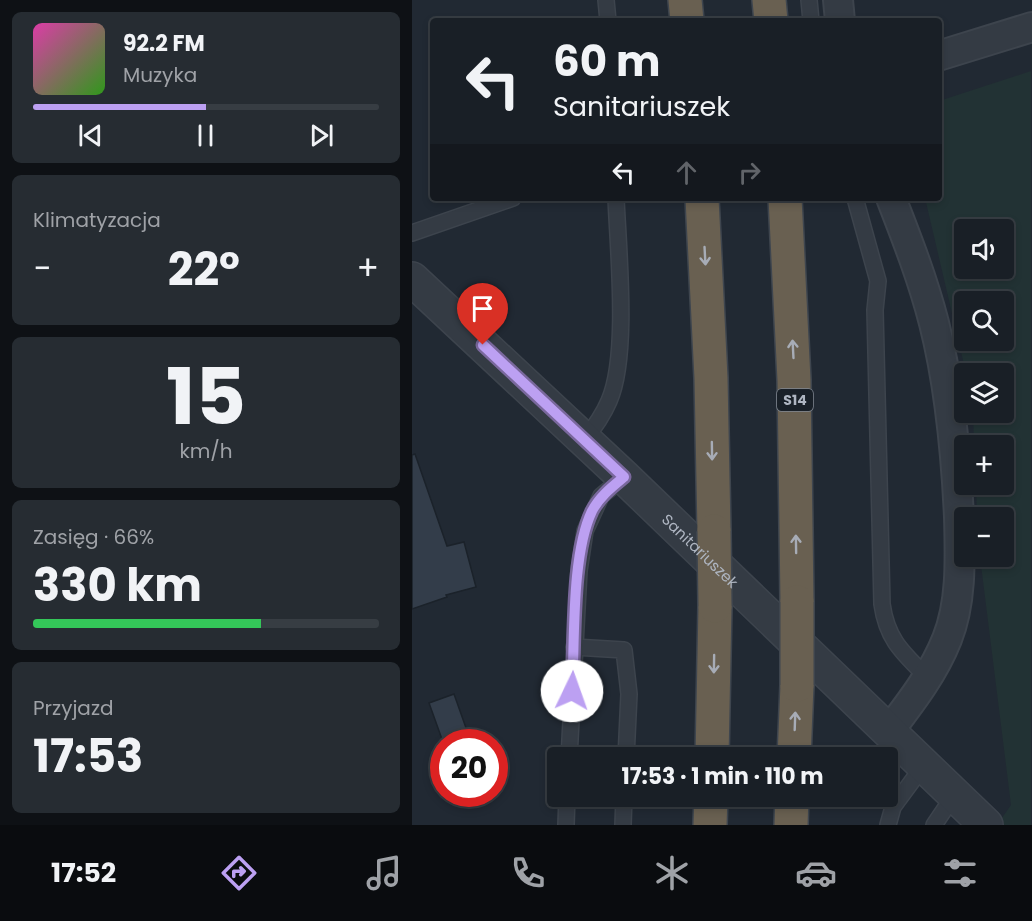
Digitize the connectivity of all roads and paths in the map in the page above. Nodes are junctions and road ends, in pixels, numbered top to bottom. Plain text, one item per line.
1 (606, 0) edge
2 (685, 0) edge
3 (769, 0) edge
4 (809, 0) edge
5 (838, 0) edge
6 (608, 18) edge
7 (687, 18) edge
8 (771, 18) edge
9 (811, 18) edge
10 (840, 18) edge
11 (1032, 27) edge
12 (942, 55) edge
13 (504, 201) edge
14 (616, 201) edge
15 (702, 201) edge
16 (785, 201) edge
17 (856, 201) edge
18 (892, 201) edge
19 (412, 233) edge
20 (412, 279) edge
21 (584, 440) junction
22 (624, 477) junction
23 (574, 647) junction
24 (928, 678) junction
25 (889, 731) junction
26 (569, 747) edge
27 (627, 747) edge
28 (712, 747) edge
29 (794, 747) edge
30 (924, 765) junction
31 (955, 794) junction
32 (566, 807) edge
33 (624, 807) edge
34 (711, 807) edge
35 (792, 807) edge
36 (565, 825) edge
37 (623, 825) edge
38 (710, 825) edge
39 (791, 825) edge
40 (888, 825) edge
41 (934, 825) edge
42 (986, 825) edge

1 - 6 lane
2 - 7 highway
3 - 8 highway
4 - 9 lane
5 - 10 street
11 - 12 street
13 - 19 lane
14 - 21 lane
15 -> 28 highway, bridge
29 -> 16 highway, S14, bridge
17 - 24 lane
18 - 24 street
20 - 21 street, Sanitariuszek
21 - 22 street, Sanitariuszek
22 - 23 lane
22 - 25 street, Sanitariuszek
23 - 26 lane
23 - 27 lane
24 - 25 street
25 - 30 street, Sanitariuszek
30 - 31 street, Sanitariuszek
30 - 40 lane
31 - 41 lane
31 - 42 street, Sanitariuszek
32 - 36 lane
33 - 37 lane
34 - 38 highway
35 - 39 highway

